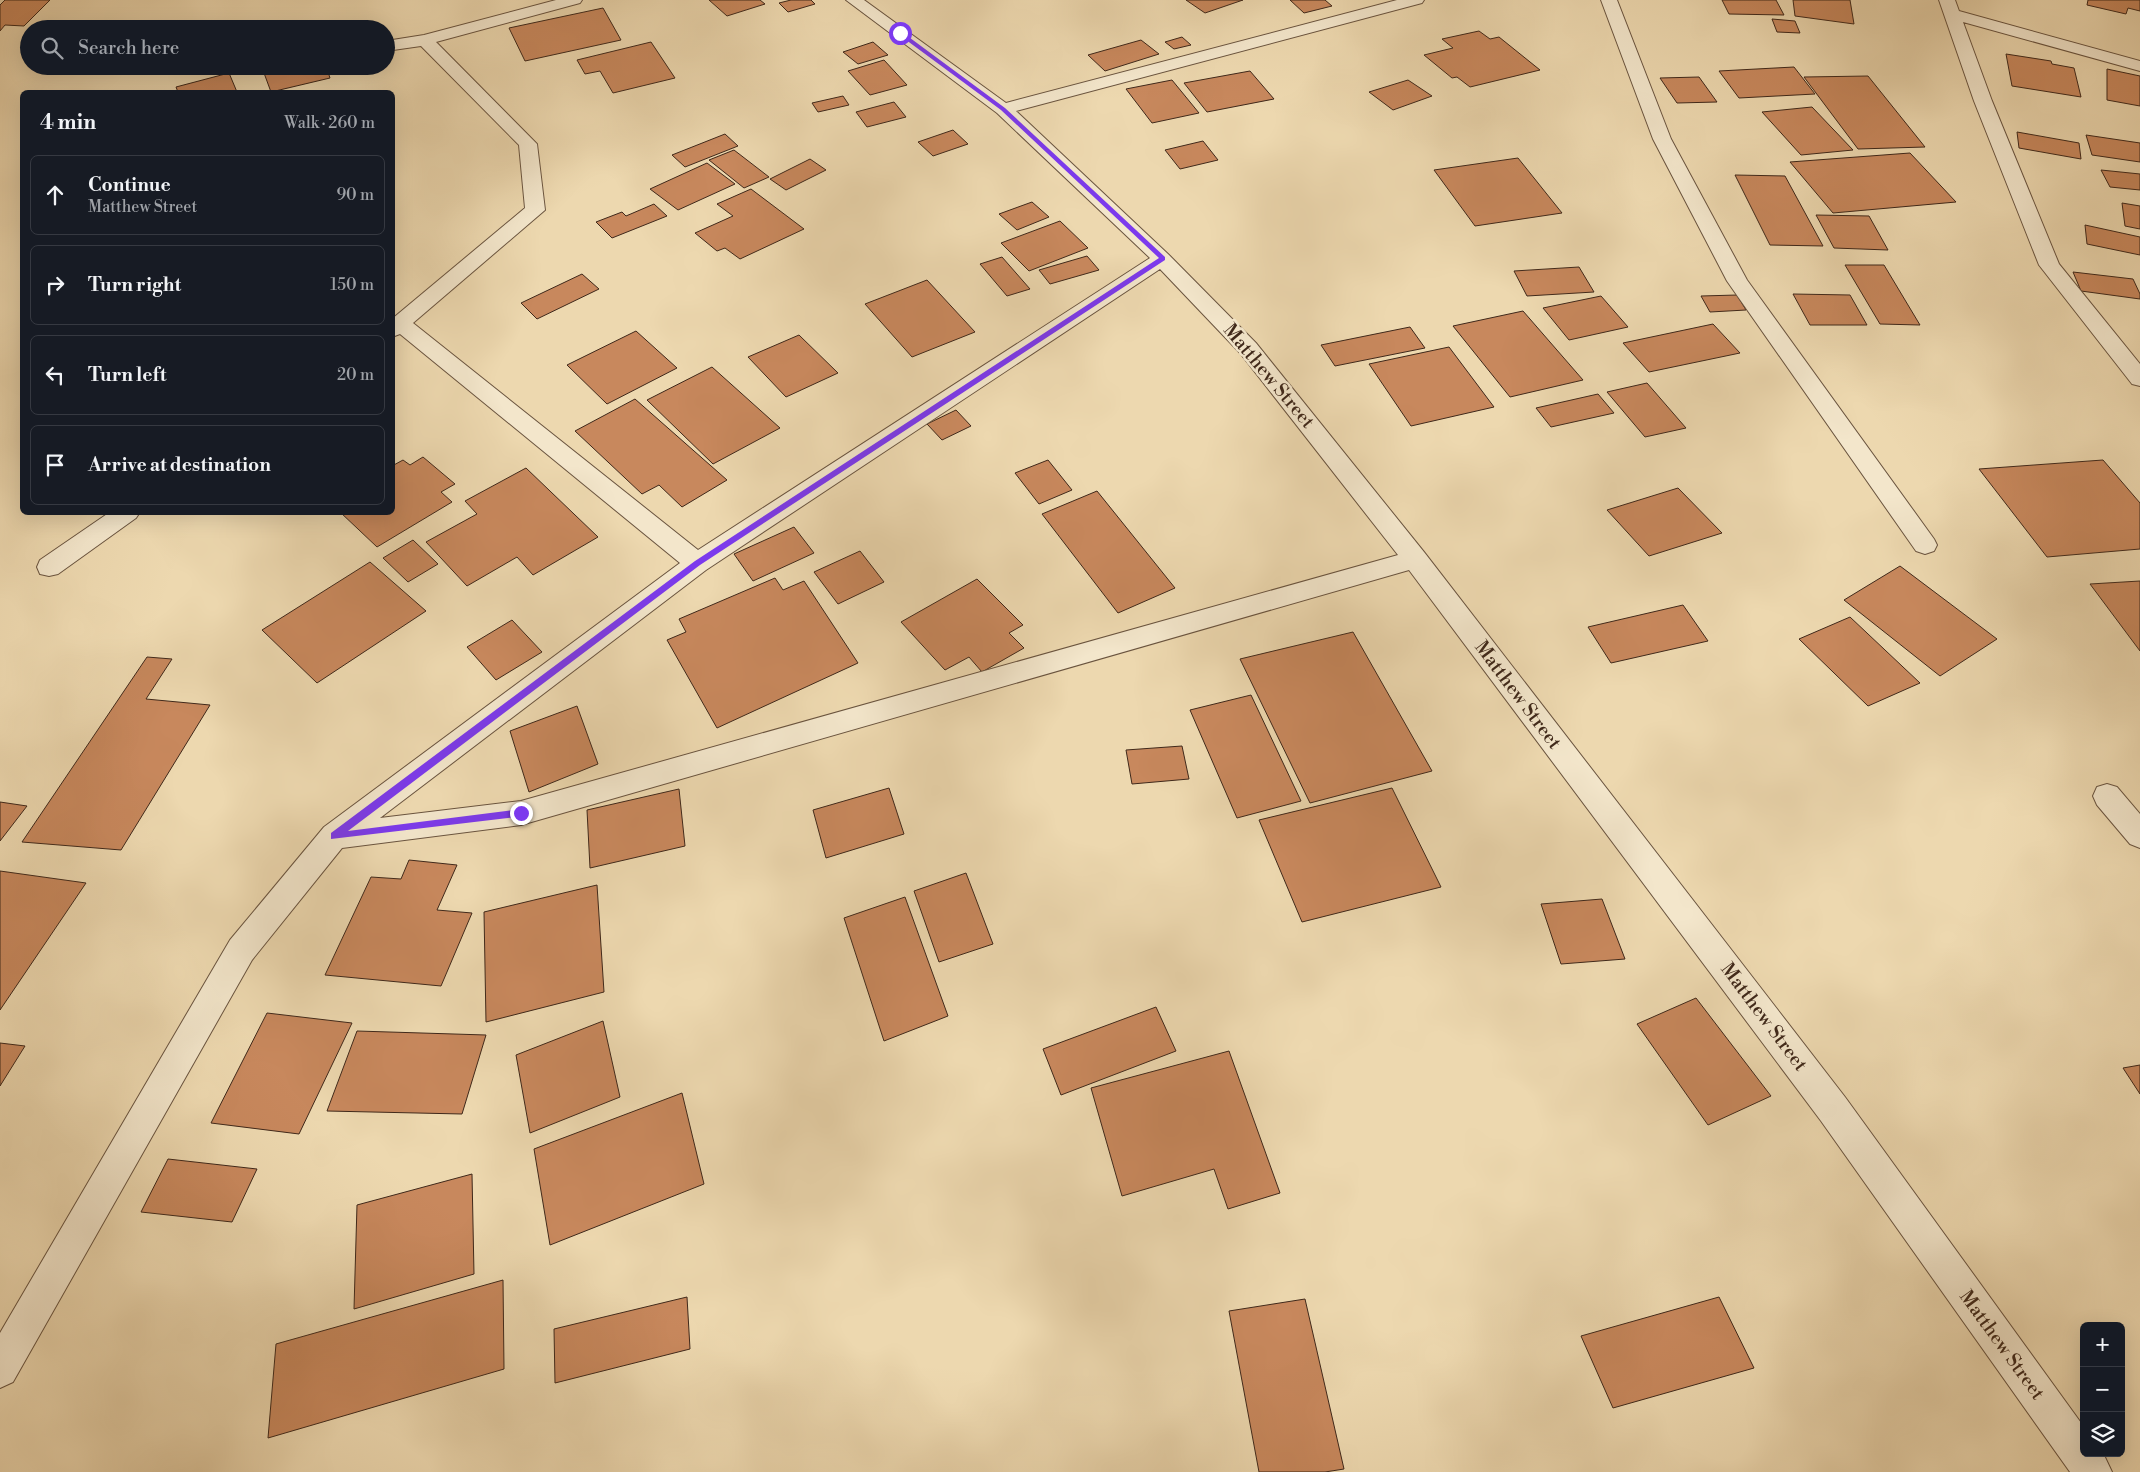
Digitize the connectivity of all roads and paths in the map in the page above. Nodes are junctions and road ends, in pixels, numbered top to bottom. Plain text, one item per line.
1 (574, 0) edge
2 (854, 0) edge
3 (1416, 0) edge
4 (1609, 0) edge
5 (1343, 5) dead end
6 (1949, 7) edge
7 (1359, 14) junction
8 (425, 40) junction
9 (395, 45) edge
10 (2140, 66) edge
11 (1003, 109) junction
12 (1162, 259) junction
13 (397, 327) edge
14 (2140, 379) edge
15 (124, 515) edge
16 (1925, 545) dead end
17 (1415, 559) junction
18 (697, 563) junction
19 (49, 567) dead end
20 (2107, 796) dead end
21 (2140, 835) edge
22 (334, 836) junction
23 (0, 1369) edge
24 (2094, 1472) edge

1 - 8 street
2 - 11 street, Matthew Street
3 - 7 street
4 - 16 street
5 - 7 street
6 - 10 street
6 - 14 street
7 - 11 street
8 - 9 street
8 - 13 street
11 - 12 street, Matthew Street
12 - 17 street, Matthew Street
12 - 18 street
13 - 18 street
15 - 19 street
17 - 22 street
17 - 24 street, Matthew Street
18 - 22 street
20 - 21 street
22 - 23 street

